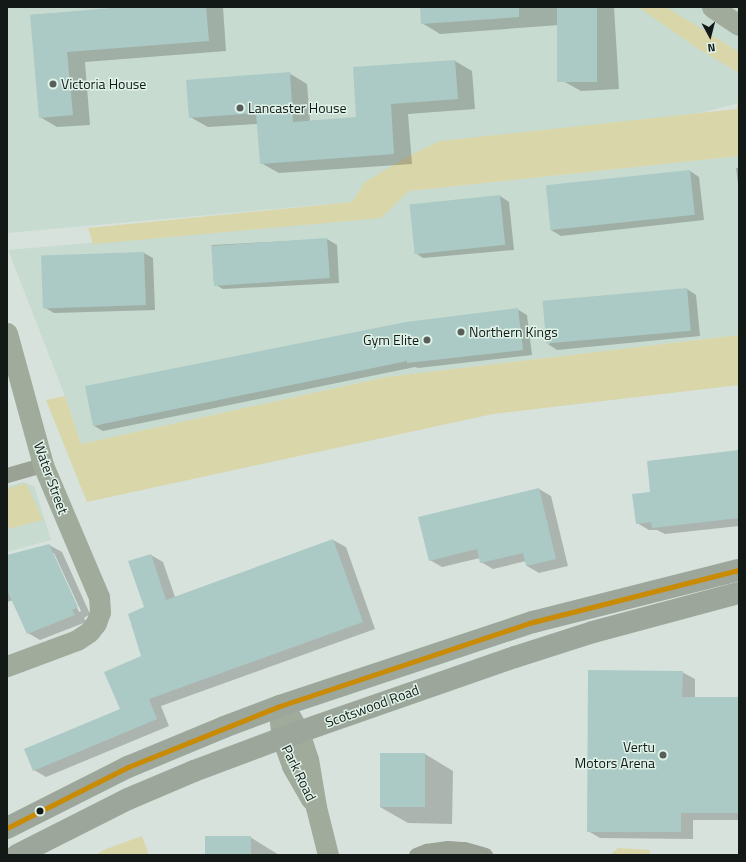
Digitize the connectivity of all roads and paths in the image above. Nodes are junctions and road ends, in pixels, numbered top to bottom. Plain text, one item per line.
1 (712, 7) edge
2 (739, 25) edge
3 (7, 333) edge
4 (43, 465) junction
5 (7, 476) edge
6 (739, 570) edge
7 (739, 593) edge
8 (7, 666) edge
9 (280, 706) junction
10 (290, 735) junction
11 (7, 828) edge
12 (17, 855) edge
13 (328, 855) edge
14 (416, 855) edge
15 (485, 855) edge

1 - 2 street
3 - 4 street, Water Street
4 - 5 street
4 - 8 street, Water Street
6 - 9 main road, Scotswood Road
7 - 10 main road, Scotswood Road
9 - 10 street, Park Road
9 - 11 main road, Scotswood Road
10 - 12 main road, Scotswood Road
10 - 13 street, Park Road
14 - 15 street

